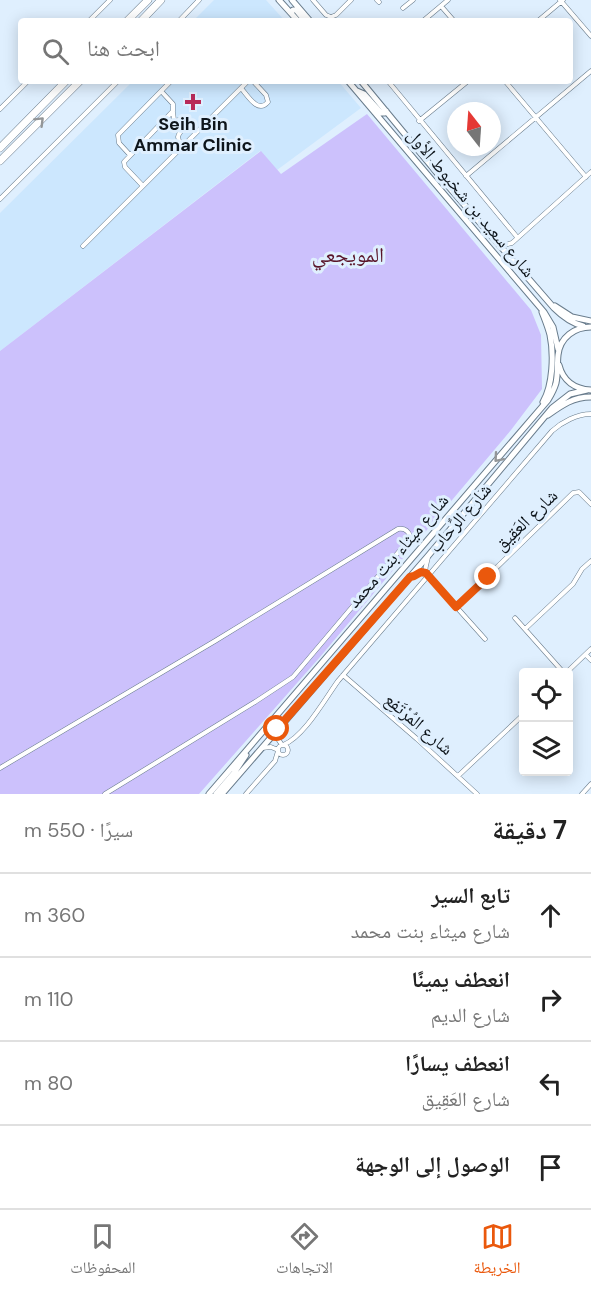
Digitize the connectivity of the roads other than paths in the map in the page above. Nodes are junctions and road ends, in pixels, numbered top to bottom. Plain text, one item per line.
1 (110, 0) edge
2 (148, 0) edge
3 (161, 0) edge
4 (200, 0) edge
5 (279, 0) edge
6 (292, 0) edge
7 (313, 0) edge
8 (413, 0) edge
9 (448, 0) edge
10 (561, 0) edge
11 (347, 1) edge
12 (441, 6) junction
13 (403, 8) dead end
14 (291, 12) junction
15 (91, 18) edge
16 (130, 18) edge
17 (144, 18) edge
18 (181, 18) edge
19 (296, 18) edge
20 (303, 18) edge
21 (307, 18) edge
22 (427, 18) edge
23 (451, 18) edge
24 (541, 18) edge
25 (591, 36) edge
26 (591, 71) edge
27 (25, 84) edge
28 (63, 84) edge
29 (77, 84) edge
30 (115, 84) edge
31 (168, 84) edge
32 (247, 84) edge
33 (254, 84) edge
34 (351, 84) edge
35 (364, 84) edge
36 (390, 84) edge
37 (464, 84) edge
38 (508, 84) edge
39 (241, 88) junction
40 (356, 90) junction
41 (162, 91) junction
42 (0, 109) edge
43 (173, 111) junction
44 (386, 111) junction
45 (536, 118) junction
46 (419, 121) junction
47 (0, 148) edge
48 (181, 148) junction
49 (130, 155) junction
50 (0, 161) edge
51 (591, 172) edge
52 (466, 176) junction
53 (586, 177) junction
54 (143, 186) junction
55 (0, 200) edge
56 (517, 237) junction
57 (512, 243) junction
58 (497, 244) junction
59 (83, 246) dead end
60 (510, 259) junction
61 (540, 307) junction
62 (590, 325) edge
63 (558, 351) junction
64 (558, 361) junction
65 (589, 390) edge
66 (591, 397) edge
67 (536, 414) junction
68 (591, 414) edge
69 (541, 420) junction
70 (591, 504) edge
71 (428, 556) junction
72 (591, 561) edge
73 (427, 574) junction
74 (410, 577) junction
75 (456, 607) junction
76 (515, 618) dead end
77 (525, 629) junction
78 (485, 639) dead end
79 (591, 650) edge
80 (586, 654) junction
81 (591, 660) edge
82 (561, 668) edge
83 (570, 668) edge
84 (343, 675) junction
85 (519, 719) edge
86 (277, 729) junction
87 (292, 741) junction
88 (283, 745) junction
89 (250, 748) junction
90 (262, 748) junction
91 (278, 750) junction
92 (289, 751) junction
93 (285, 755) junction
94 (275, 761) junction
95 (0, 768) edge
96 (458, 776) junction
97 (591, 784) edge
98 (105, 794) edge
99 (209, 794) edge
100 (216, 794) edge
101 (222, 794) edge
102 (246, 794) edge
103 (477, 794) edge
104 (582, 794) edge

1 - 15 street
2 - 16 highway
3 - 17 highway
4 - 18 street
5 - 14 main road
6 - 21 main road
7 - 11 street
8 - 13 street
9 - 12 street
10 - 24 street
10 - 25 street
12 - 22 street
12 - 23 street
14 - 19 main road
14 - 20 main road
26 - 45 street
27 - 42 street
28 - 47 highway
50 -> 29 highway
30 - 55 street
31 - 41 street
32 - 39 street
33 - 39 street
34 - 40 main road, شارع سعيد بن شخبوط الأول
35 - 44 main road, شارع سعيد بن شخبوط الأول
36 - 46 street
37 - 46 street
38 - 45 street
39 - 48 street
40 - 44 main road
40 - 61 main road, شارع سعيد بن شخبوط الأول
41 - 43 street
41 - 49 street
43 - 48 street
43 - 49 street
44 - 58 main road, شارع سعيد بن شخبوط الأول
45 - 52 street
45 - 53 street
46 - 52 street
48 - 54 street
49 - 54 street
51 - 53 street
52 - 56 street
53 - 56 street
54 - 59 street
56 - 57 street
57 - 58 street
57 - 60 street
58 - 60 main road, شارع سعيد بن شخبوط الأول
60 - 62 main road, شارع سعيد بن شخبوط الأول
61 - 63 main road, شارع سعيد بن شخبوط الأول
61 - 67 main road
62 - 63 main road
63 - 64 main road, شارع ميثاء بنت محمد
64 - 65 main road
64 - 67 main road, شارع ميثاء بنت محمد
65 - 69 main road, شارع ميثاء بنت محمد
66 - 69 main road
67 -> 89 main road, شارع ميثاء بنت محمد
68 - 73 street, شارع الرِّحاب
69 - 71 main road, شارع ميثاء بنت محمد
70 - 75 street, شارع العَقِيق
71 - 73 street
71 - 74 main road, شارع ميثاء بنت محمد
72 - 77 street
73 - 74 street
73 - 75 street
73 - 84 street, شارع الرِّحاب
74 - 86 main road, شارع ميثاء بنت محمد
75 - 78 street
76 - 77 street
77 - 82 street
79 - 80 street
80 - 81 street
80 - 83 street
84 - 87 street, شارع الرِّحاب
84 - 96 street, شارع المُرْتَفِع
85 - 96 street
86 - 88 street
86 - 90 main road, شارع ميثاء بنت محمد
87 - 88 street, شارع الرِّحاب
87 - 92 street, شارع الرِّحاب
88 - 91 street
88 - 92 street
89 - 99 main road, شارع ميثاء بنت محمد
89 - 100 main road
90 - 91 street
90 - 101 main road, شارع ميثاء بنت محمد
91 - 93 street
91 - 94 street
92 - 93 street
93 - 94 street
94 - 102 street
95 - 98 street
96 - 103 street, شارع المُرْتَفِع
97 - 104 street

